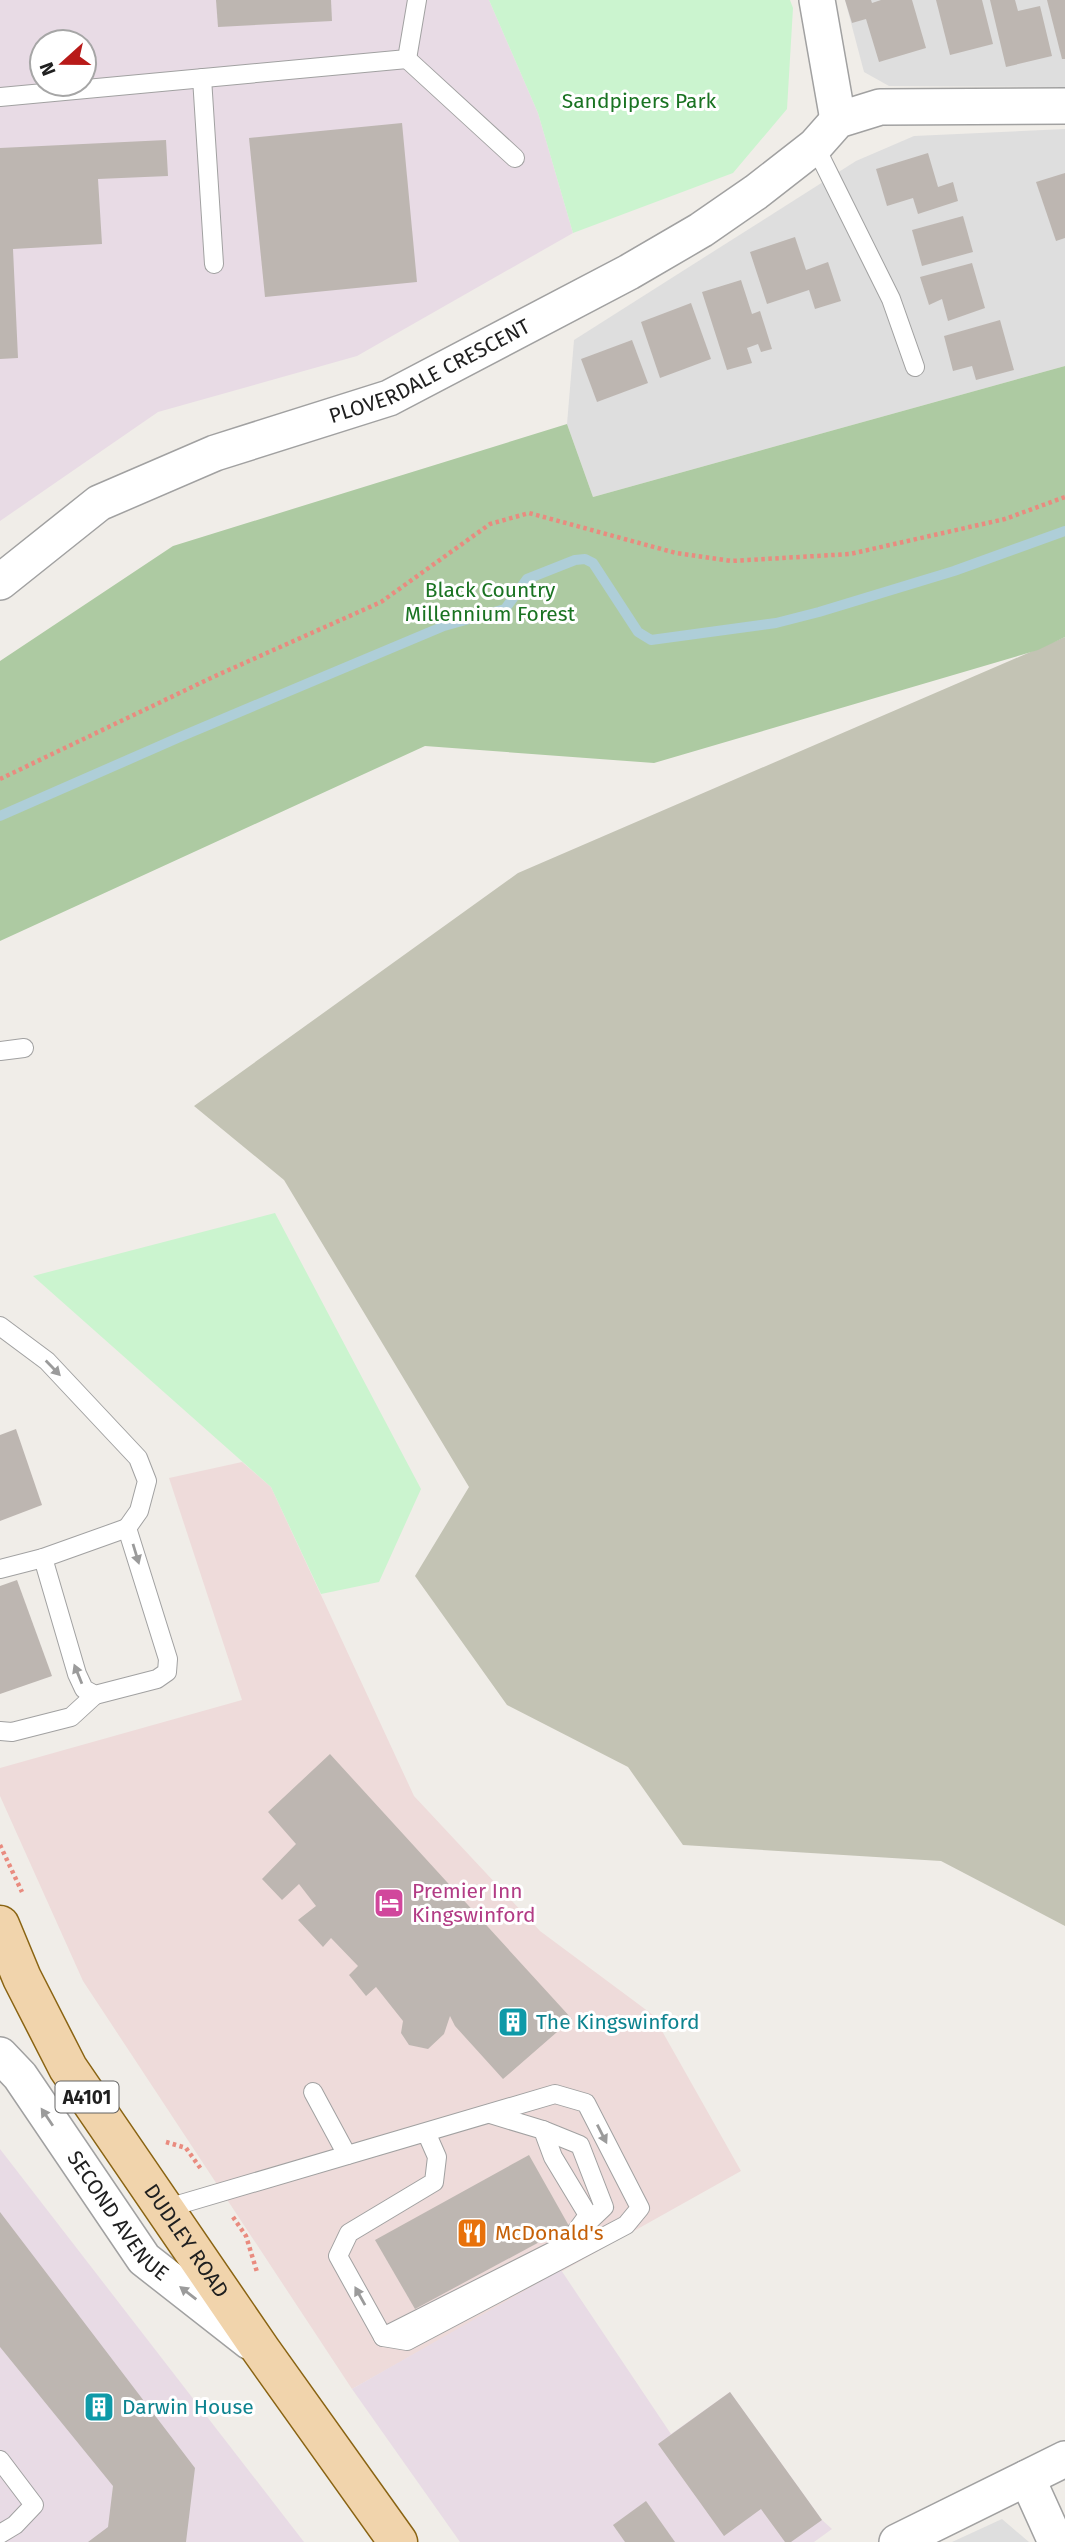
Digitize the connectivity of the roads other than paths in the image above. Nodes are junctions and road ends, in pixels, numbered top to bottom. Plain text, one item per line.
1 (417, 0) edge
2 (817, 0) edge
3 (407, 59) junction
4 (202, 78) junction
5 (0, 97) edge
6 (1065, 106) edge
7 (838, 120) junction
8 (815, 146) junction
9 (515, 158) dead end
10 (214, 264) dead end
11 (915, 367) dead end
12 (0, 582) edge
13 (24, 1048) dead end
14 (0, 1051) edge
15 (0, 1326) edge
16 (127, 1528) junction
17 (43, 1558) junction
18 (0, 1569) edge
19 (95, 1695) junction
20 (0, 1731) edge
21 (0, 1924) edge
22 (11, 1982) edge
23 (0, 2054) edge
24 (313, 2092) dead end
25 (491, 2114) junction
26 (543, 2130) junction
27 (426, 2132) junction
28 (347, 2155) junction
29 (164, 2209) junction
30 (566, 2244) junction
31 (383, 2337) junction
32 (261, 2350) junction
33 (1065, 2459) edge
34 (0, 2460) edge
35 (1027, 2478) junction
36 (0, 2534) edge
37 (398, 2542) edge
38 (897, 2542) edge
39 (1056, 2542) edge

1 - 3 lane
2 - 7 street
3 - 4 lane
3 - 9 lane
4 - 5 lane
4 - 10 lane
6 - 7 street
7 - 8 street, PLOVERDALE CRESCENT
8 - 11 lane
8 - 12 street, PLOVERDALE CRESCENT
13 - 14 lane
15 -> 16 lane
16 - 17 lane
16 -> 19 lane
17 - 18 lane
19 -> 17 lane
19 - 20 lane
21 - 22 main road, DUDLEY ROAD / A4101
22 - 29 main road, DUDLEY ROAD / A4101
32 -> 23 street, SECOND AVENUE
24 - 28 lane
25 - 26 lane
25 - 27 lane
25 -> 31 lane
26 - 30 lane
26 - 30 lane
27 - 28 lane
31 -> 27 lane
28 - 29 lane
29 - 32 main road, DUDLEY ROAD / A4101
30 - 31 lane
32 - 37 main road, DUDLEY ROAD / A4101
33 - 35 street
34 - 36 lane
35 - 38 street
35 - 39 street

